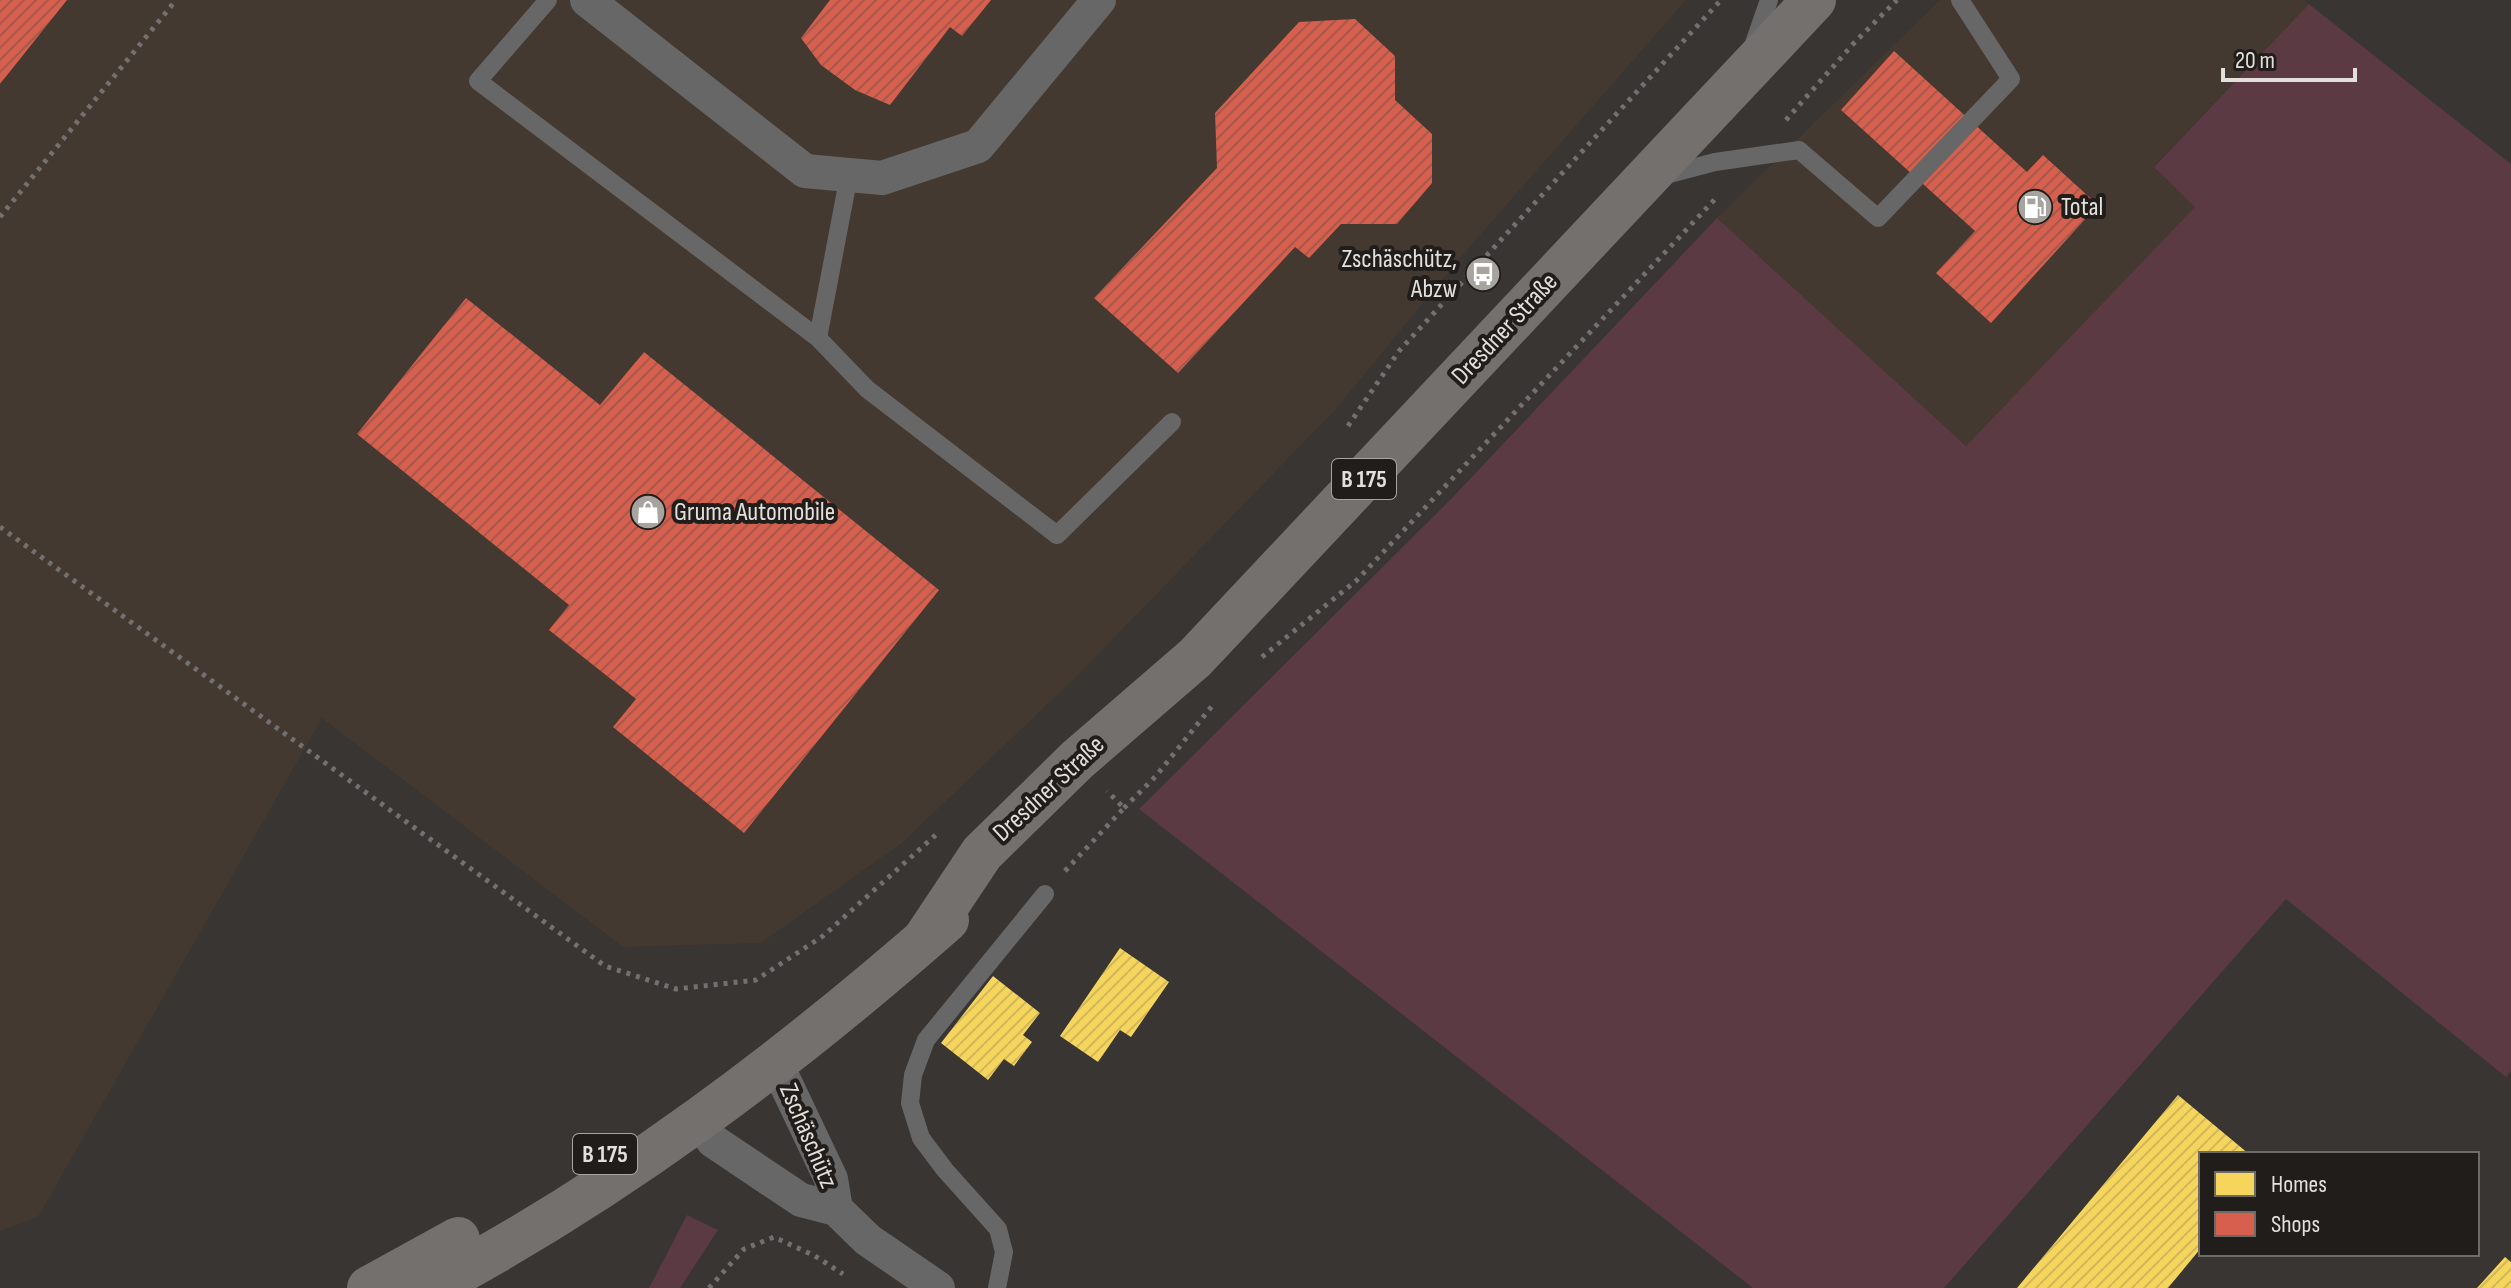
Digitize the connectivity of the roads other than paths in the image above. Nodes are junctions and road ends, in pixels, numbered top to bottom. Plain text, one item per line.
1 (548, 0) edge
2 (587, 0) edge
3 (1099, 0) edge
4 (1769, 0) edge
5 (1814, 0) edge
6 (1960, 0) edge
7 (1744, 75) junction
8 (849, 175) junction
9 (1644, 181) junction
10 (818, 338) junction
11 (1172, 422) dead end
12 (1195, 658) junction
13 (1045, 894) road end
14 (924, 940) junction
15 (776, 1063) junction
16 (699, 1121) junction
17 (836, 1209) junction
18 (369, 1288) edge
19 (430, 1288) edge
20 (938, 1288) edge
21 (997, 1288) edge

1 - 10 lane
2 - 8 street
3 - 8 street
4 - 7 lane
5 - 7 main road, Dresdner Straße / B 175
6 - 9 lane
7 - 9 main road, Dresdner Straße / B 175
8 - 10 lane
9 - 12 main road, Dresdner Straße / B 175
10 - 11 lane
12 - 14 main road, Dresdner Straße / B 175
12 - 14 main road, Dresdner Straße / B 175
13 - 21 lane
14 - 15 main road, Dresdner Straße / B 175
15 - 16 main road, Dresdner Straße / B 175
15 - 17 street, Zschäschütz
16 - 17 street, Zschäschütz
16 - 18 main road, B 175
16 - 19 main road, B 175
17 - 20 street, Zschäschütz

